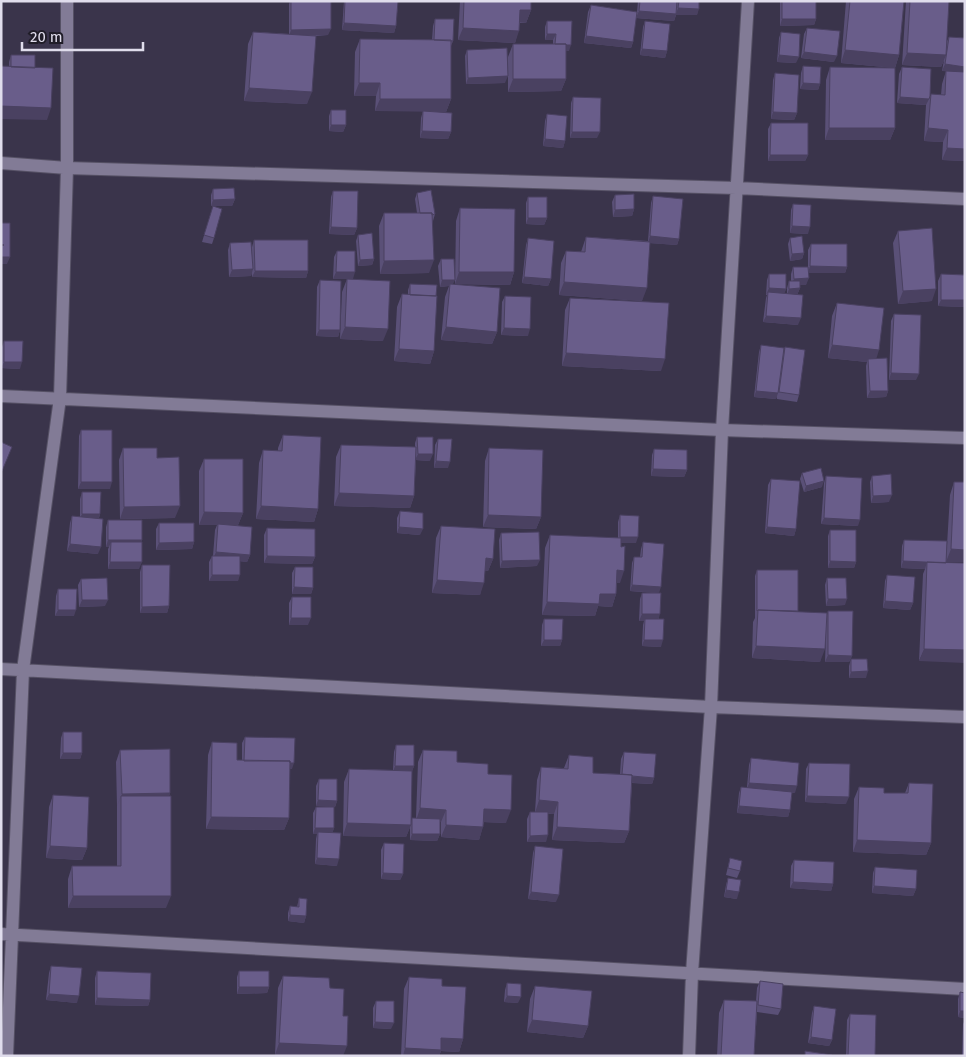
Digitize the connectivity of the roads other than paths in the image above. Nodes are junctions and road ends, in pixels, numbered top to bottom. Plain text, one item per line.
1 (67, 1) edge
2 (748, 1) edge
3 (1, 163) edge
4 (67, 168) junction
5 (736, 188) junction
6 (965, 199) edge
7 (1, 396) edge
8 (60, 398) junction
9 (722, 430) junction
10 (965, 438) edge
11 (1, 669) edge
12 (23, 670) junction
13 (711, 707) junction
14 (965, 717) edge
15 (7, 934) edge
16 (692, 973) junction
17 (965, 989) edge
18 (7, 1056) edge
19 (689, 1056) edge

1 - 4 street
2 - 5 street
3 - 4 street
4 - 5 street
4 - 8 street
5 - 6 street
5 - 9 street
7 - 8 street
8 - 9 street
8 - 12 street
9 - 10 street
9 - 13 street
11 - 12 street
12 - 13 street
12 - 15 street
13 - 14 street
13 - 16 street
15 - 16 street
15 - 18 street
16 - 17 street
16 - 19 street

